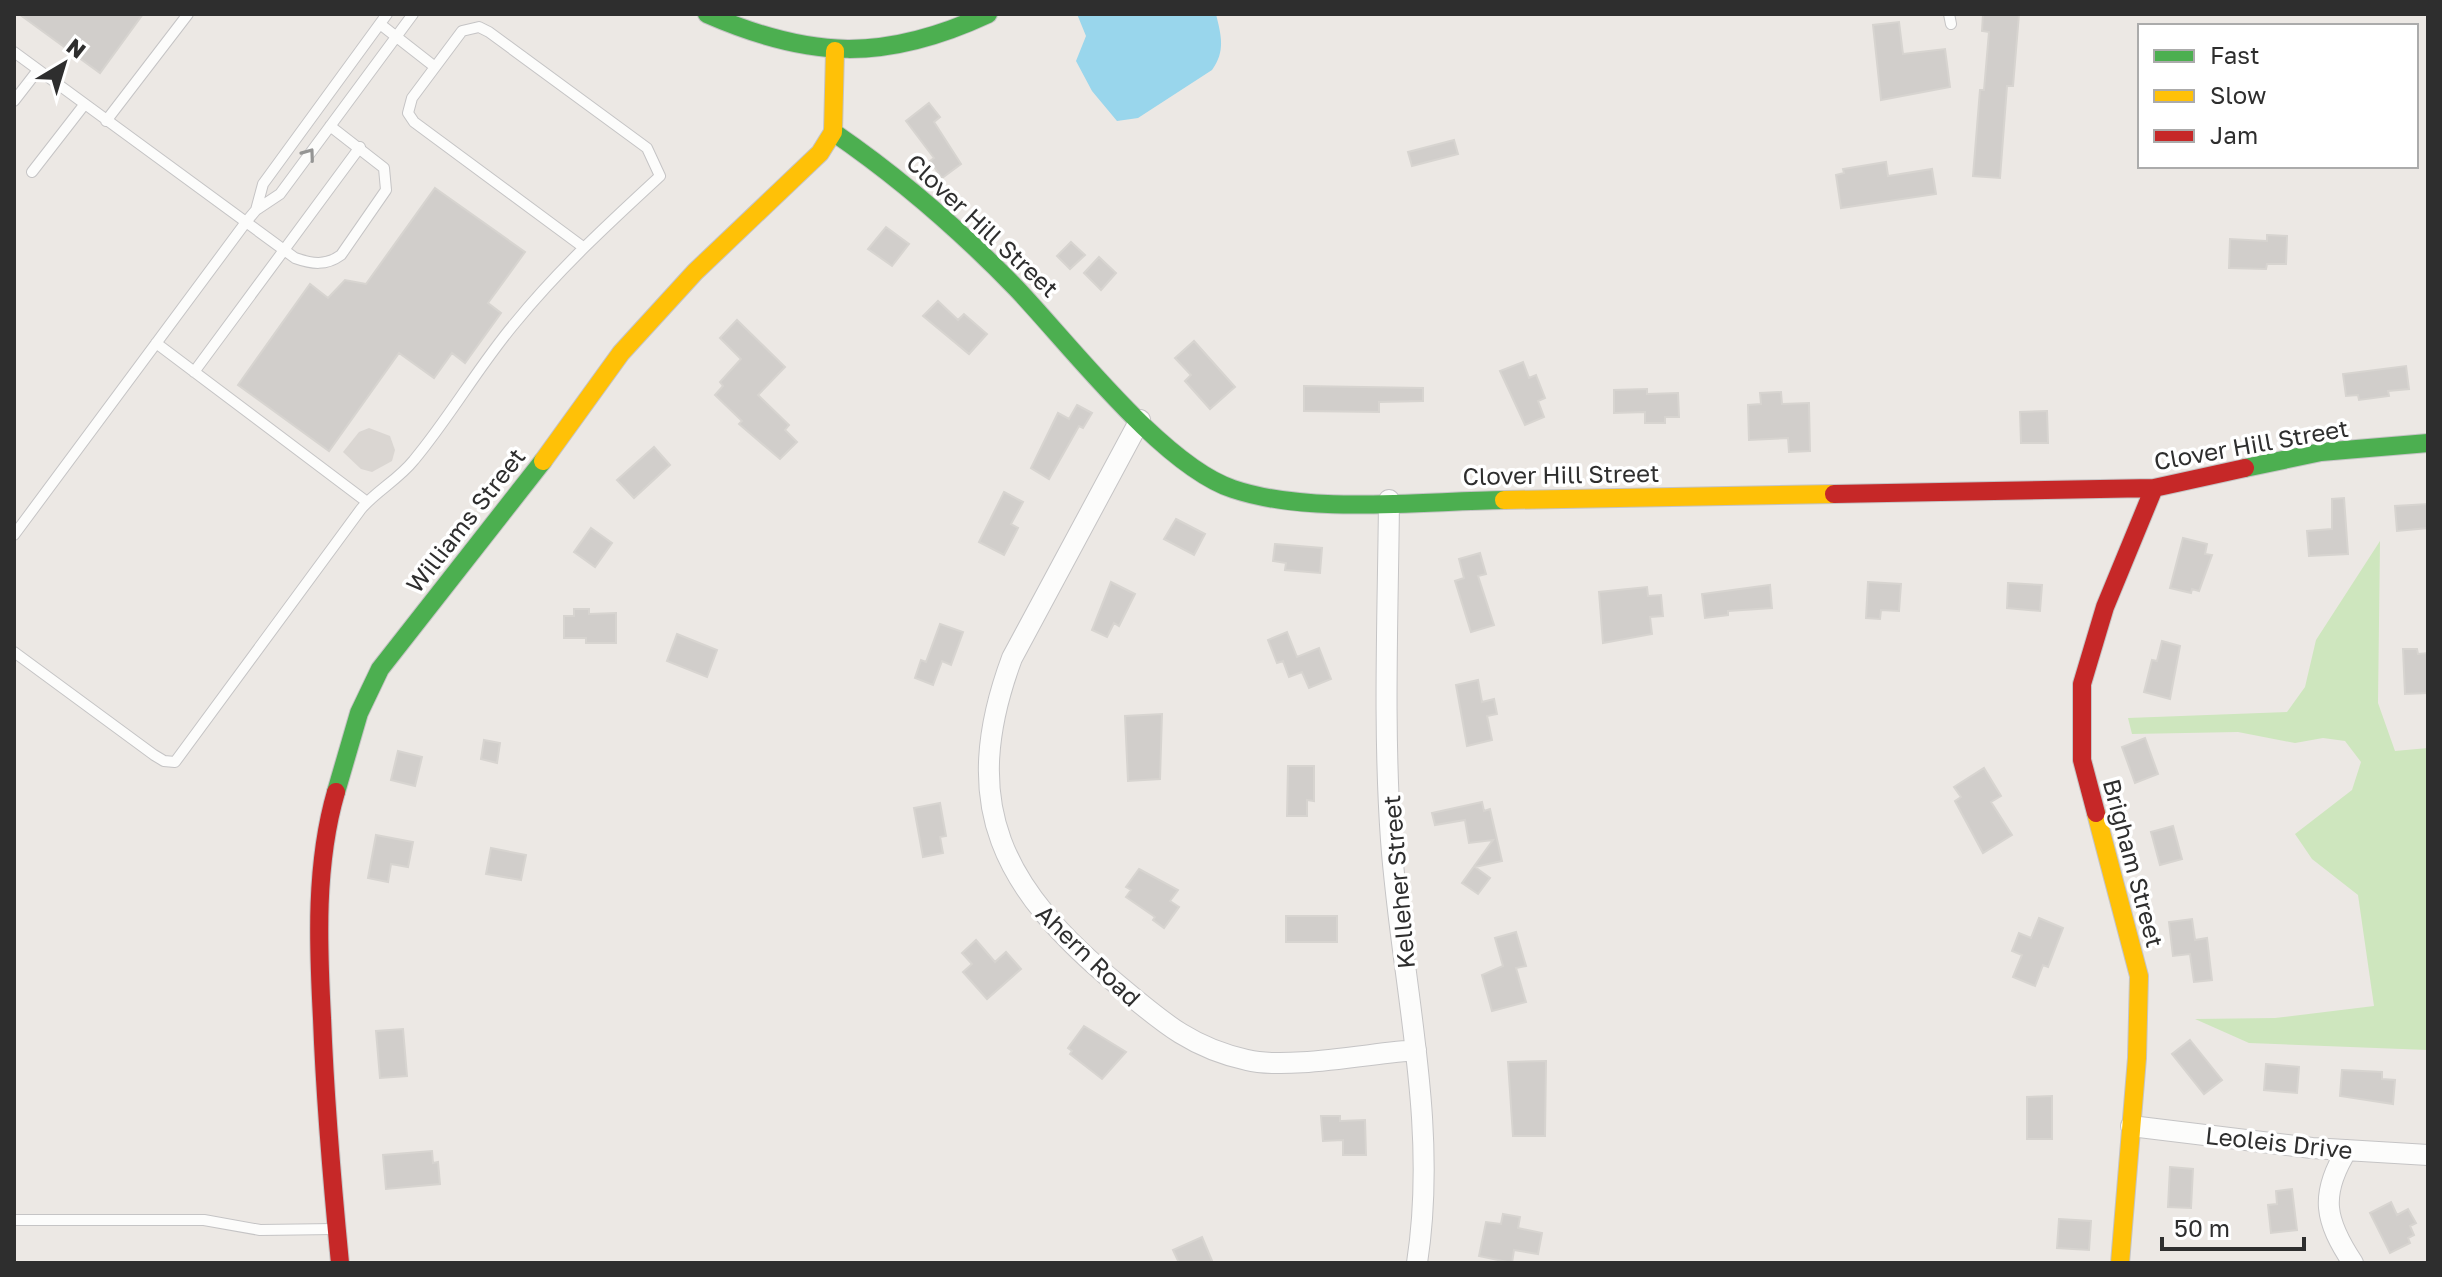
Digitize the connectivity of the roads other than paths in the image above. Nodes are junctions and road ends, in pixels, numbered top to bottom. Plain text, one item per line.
1 (188, 14) edge
2 (387, 14) edge
3 (413, 14) edge
4 (707, 14) edge
5 (988, 14) edge
6 (380, 24) junction
7 (396, 37) junction
8 (835, 51) junction
9 (14, 52) edge
10 (435, 67) junction
11 (38, 70) junction
12 (14, 101) edge
13 (84, 105) junction
14 (106, 121) junction
15 (330, 126) junction
16 (833, 132) junction
17 (360, 147) junction
18 (32, 172) dead end
19 (256, 210) junction
20 (246, 222) junction
21 (583, 247) junction
22 (284, 250) junction
23 (156, 343) junction
24 (194, 372) junction
25 (1140, 420) junction
26 (2428, 443) edge
27 (2154, 488) junction
28 (1389, 500) junction
29 (367, 502) junction
30 (14, 535) edge
31 (14, 652) edge
32 (1416, 1050) junction
33 (2131, 1126) junction
34 (2347, 1150) junction
35 (2428, 1155) edge
36 (14, 1220) edge
37 (336, 1229) junction
38 (340, 1263) edge
39 (1417, 1263) edge
40 (2120, 1263) edge
41 (2353, 1263) edge

1 - 14 lane
2 - 6 lane
3 - 7 lane
4 - 8 street
5 - 8 street
6 - 7 lane
6 - 19 lane
7 - 10 lane
7 - 15 lane
8 - 16 street
9 - 11 lane
10 - 21 lane
10 - 21 lane
11 - 12 lane
11 - 13 lane
13 - 14 lane
13 - 18 lane
14 - 20 lane
15 - 17 lane
19 -> 15 lane
16 - 25 street, Clover Hill Street
16 - 37 street, Williams Street
17 - 22 lane
17 - 22 lane
19 - 20 lane
20 - 22 lane
20 - 23 lane
21 - 29 lane
22 - 24 lane
23 - 24 lane
23 - 30 lane
24 - 29 lane
25 - 28 street, Clover Hill Street
25 - 32 street, Ahern Road
26 - 27 street, Clover Hill Street
27 - 28 street, Clover Hill Street
27 - 33 street, Brigham Street
28 - 32 street, Kelleher Street
29 - 31 lane
32 - 39 street, Kelleher Street
33 - 34 street, Leoleis Drive
33 - 40 street, Brigham Street
34 - 35 street, Leoleis Drive
34 - 41 street
36 - 37 lane
37 - 38 street, Williams Street

